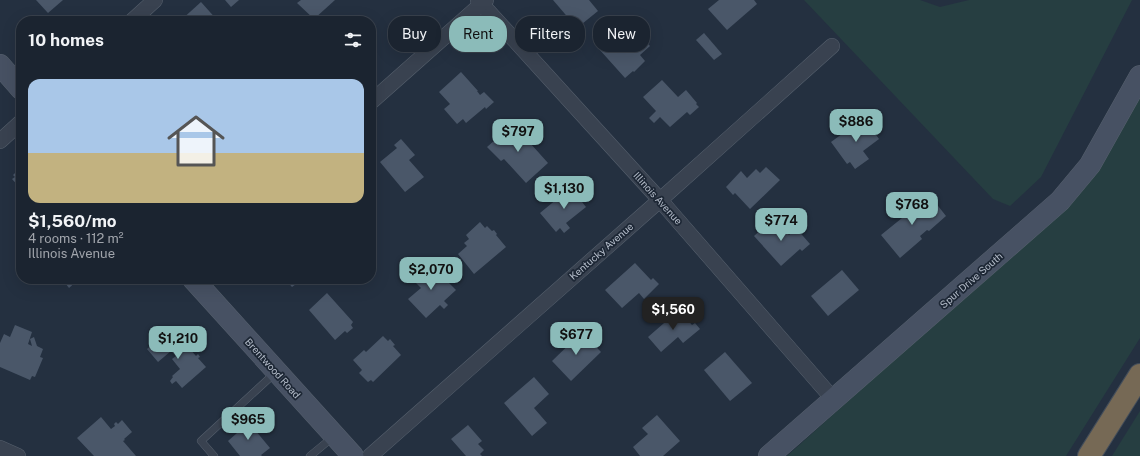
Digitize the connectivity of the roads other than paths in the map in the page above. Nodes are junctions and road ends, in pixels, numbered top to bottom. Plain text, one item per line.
1 (155, 0) edge
2 (482, 1) edge
3 (137, 16) edge
4 (832, 46) dead end
5 (0, 65) edge
6 (1140, 76) edge
7 (16, 83) edge
8 (376, 97) edge
9 (16, 127) edge
10 (0, 141) edge
11 (660, 200) junction
12 (198, 284) edge
13 (277, 372) junction
14 (1140, 375) edge
15 (834, 400) junction
16 (335, 435) junction
17 (0, 448) edge
18 (18, 456) edge
19 (214, 456) edge
20 (310, 456) edge
21 (353, 456) edge
22 (370, 456) edge
23 (769, 456) edge
24 (1089, 456) edge

1 - 3 street
2 - 8 street
2 - 11 street, Illinois Avenue
4 - 11 street, Kentucky Avenue
5 - 7 street
6 - 15 street, Spur Drive South
9 - 10 street
11 - 15 street, Illinois Avenue
11 - 22 street, Kentucky Avenue
12 - 13 street, Brentwood Road
13 - 16 street, Brentwood Road
13 - 19 lane
14 - 24 highway
15 - 23 street, Spur Drive South
16 - 20 lane
16 - 21 street, Brentwood Road
17 - 18 street

